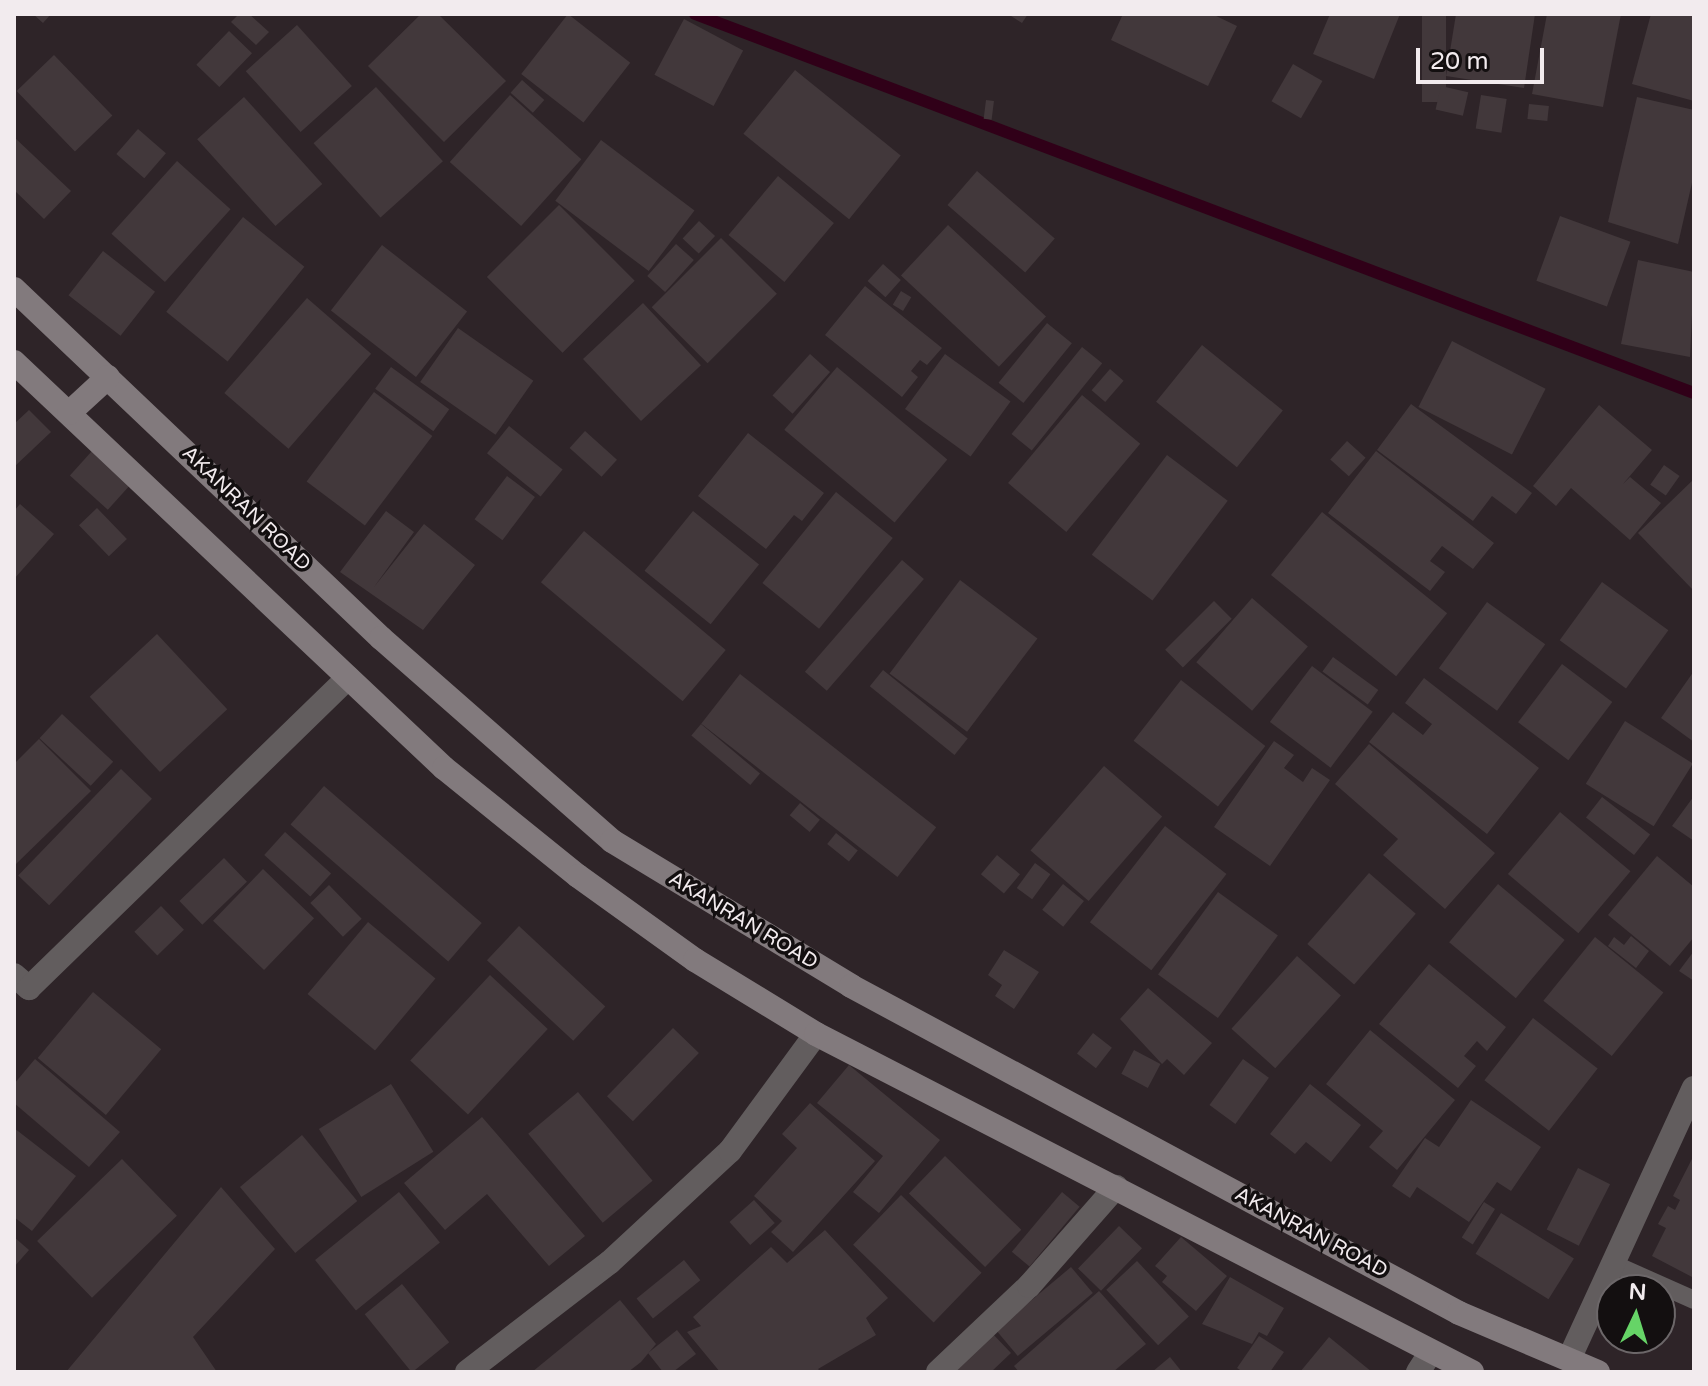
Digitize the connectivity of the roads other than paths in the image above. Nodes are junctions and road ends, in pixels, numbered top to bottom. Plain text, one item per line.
1 (14, 289) edge
2 (14, 362) edge
3 (108, 377) junction
4 (69, 413) junction
5 (348, 678) junction
6 (19, 990) edge
7 (816, 1034) junction
8 (1694, 1088) edge
9 (1116, 1187) junction
10 (1611, 1263) junction
11 (1694, 1300) edge
12 (1570, 1357) junction
13 (1425, 1362) edge
14 (467, 1372) edge
15 (938, 1372) edge
16 (1472, 1372) edge
17 (1598, 1372) edge

1 - 3 main road, AKANRAN ROAD
2 - 4 main road
3 - 4 main road
3 - 12 main road, AKANRAN ROAD
4 - 5 main road
5 - 6 street
5 - 7 main road
7 - 9 main road
7 - 14 street
8 - 10 street
9 - 13 main road
9 - 15 street
10 - 11 lane
10 - 12 street
12 - 17 main road, AKANRAN ROAD
13 - 16 main road

